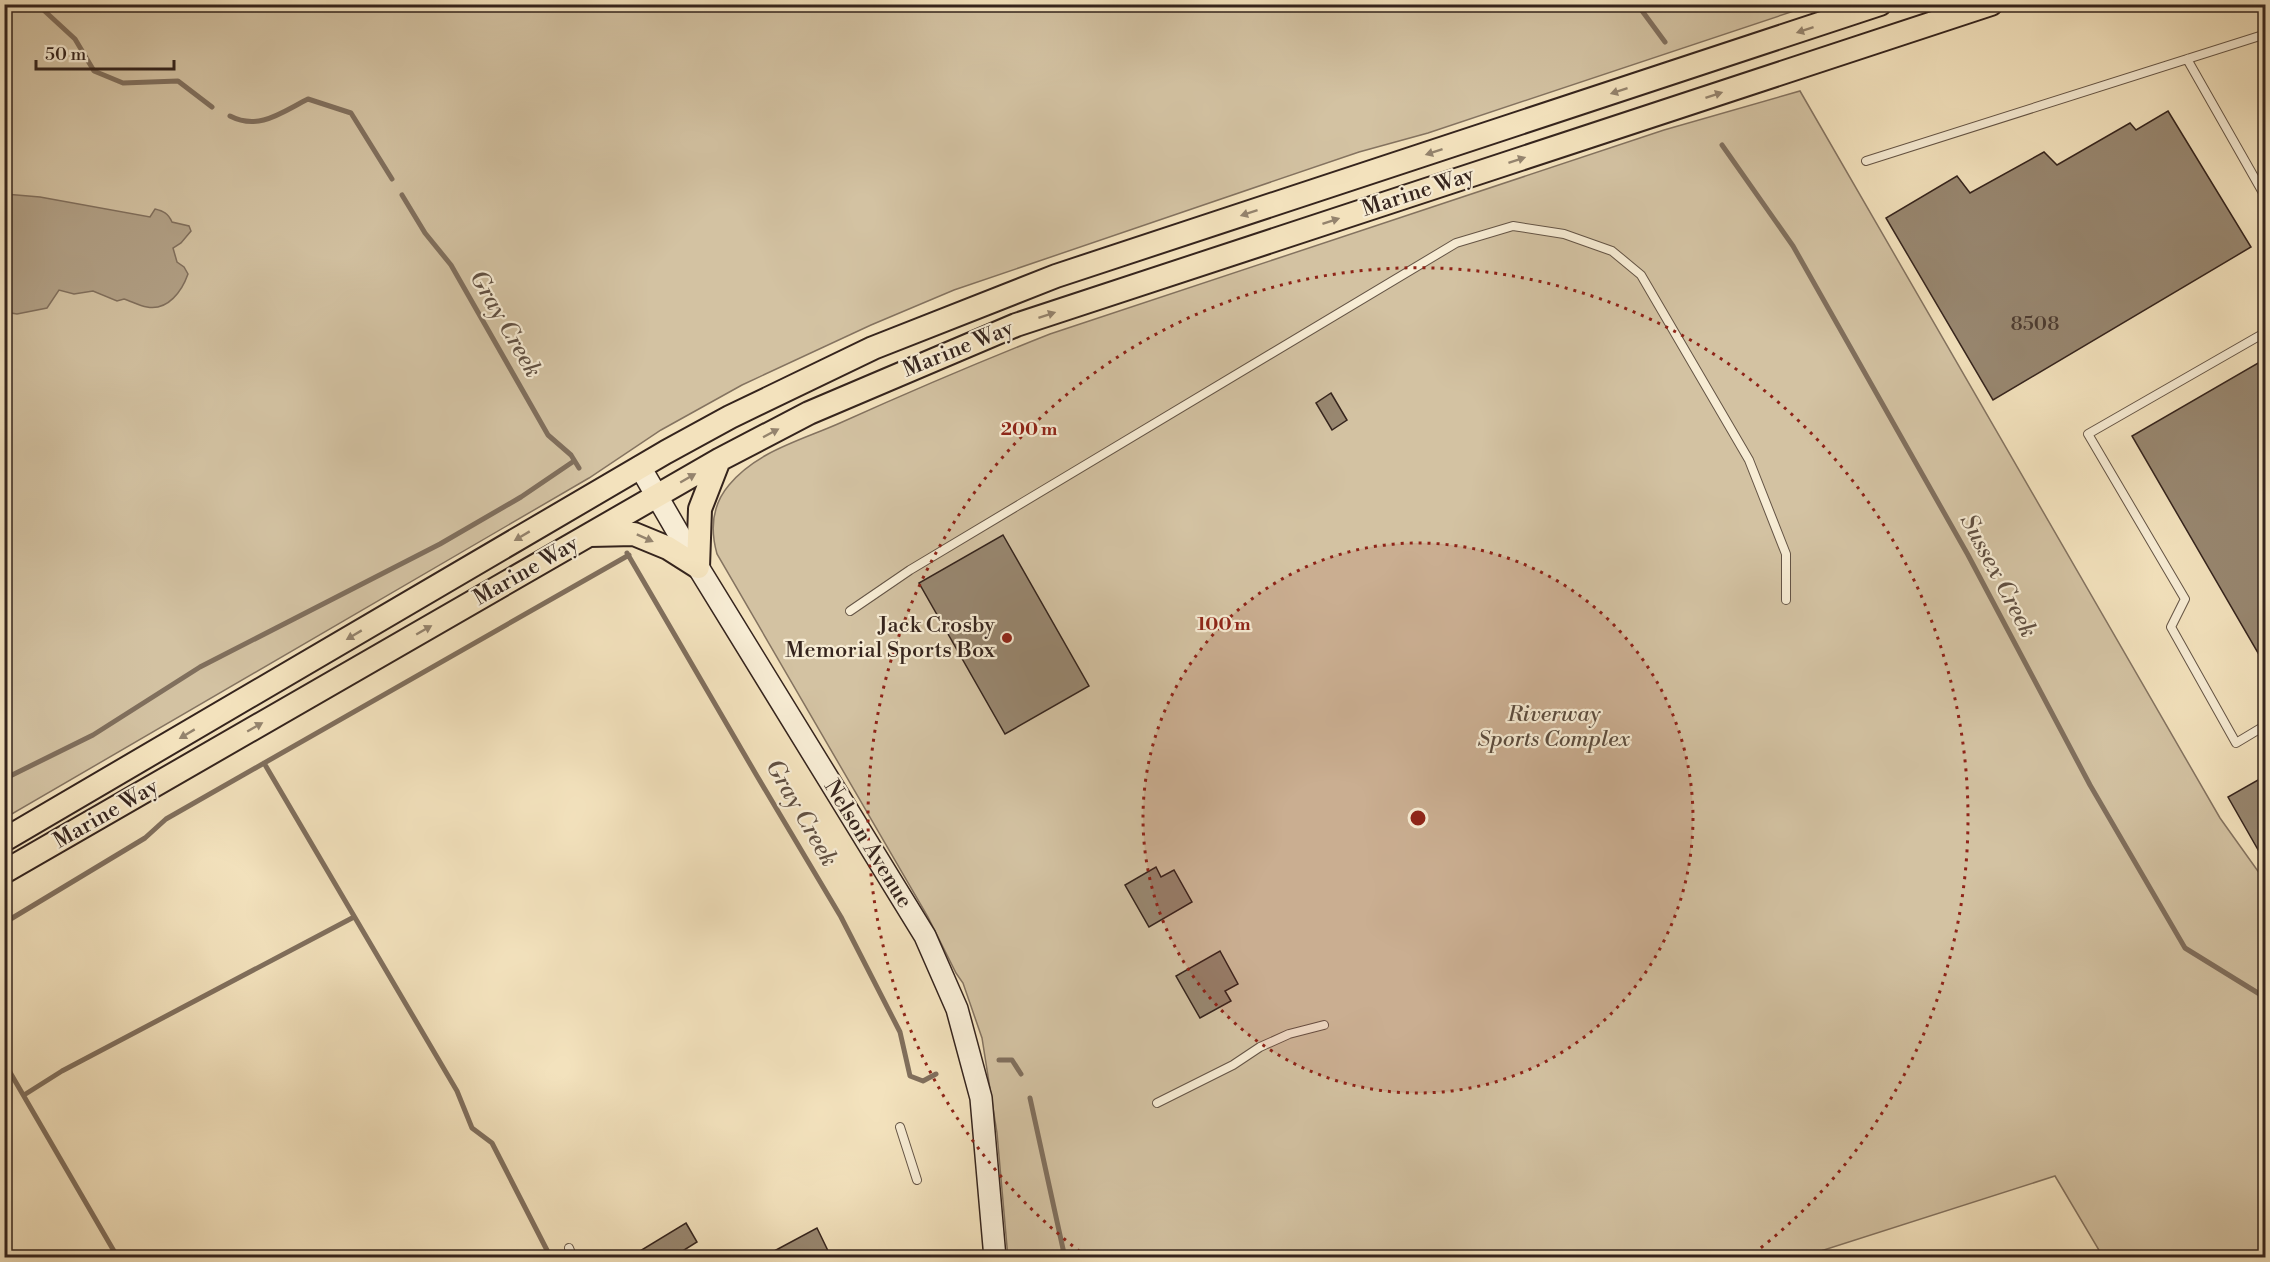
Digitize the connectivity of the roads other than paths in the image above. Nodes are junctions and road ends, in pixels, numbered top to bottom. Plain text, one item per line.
1 (1880, 4) edge
2 (1991, 4) edge
3 (2265, 34) edge
4 (2187, 59) junction
5 (1866, 161) dead end
6 (2265, 198) edge
7 (2265, 332) edge
8 (719, 460) junction
9 (640, 467) junction
10 (657, 496) junction
11 (587, 535) junction
12 (698, 567) junction
13 (1786, 600) dead end
14 (850, 611) dead end
15 (2265, 725) edge
16 (4, 840) edge
17 (4, 872) edge
18 (1324, 1026) dead end
19 (1157, 1103) dead end
20 (900, 1127) dead end
21 (917, 1180) dead end
22 (570, 1248) dead end
23 (573, 1257) edge
24 (995, 1257) edge

1 -> 9 main road, Marine Way
8 -> 2 main road, Marine Way
3 - 4 lane
4 - 5 lane
4 - 6 lane
7 - 15 lane
10 -> 8 main road, Marine Way
8 - 12 main road
9 - 10 street, Nelson Avenue
9 -> 16 main road, Marine Way
10 - 11 main road, Marine Way
10 - 12 street, Nelson Avenue
11 -> 12 main road
17 -> 11 main road, Marine Way
12 - 24 street, Nelson Avenue
13 - 14 lane
18 - 19 lane
20 - 21 lane
22 - 23 lane

